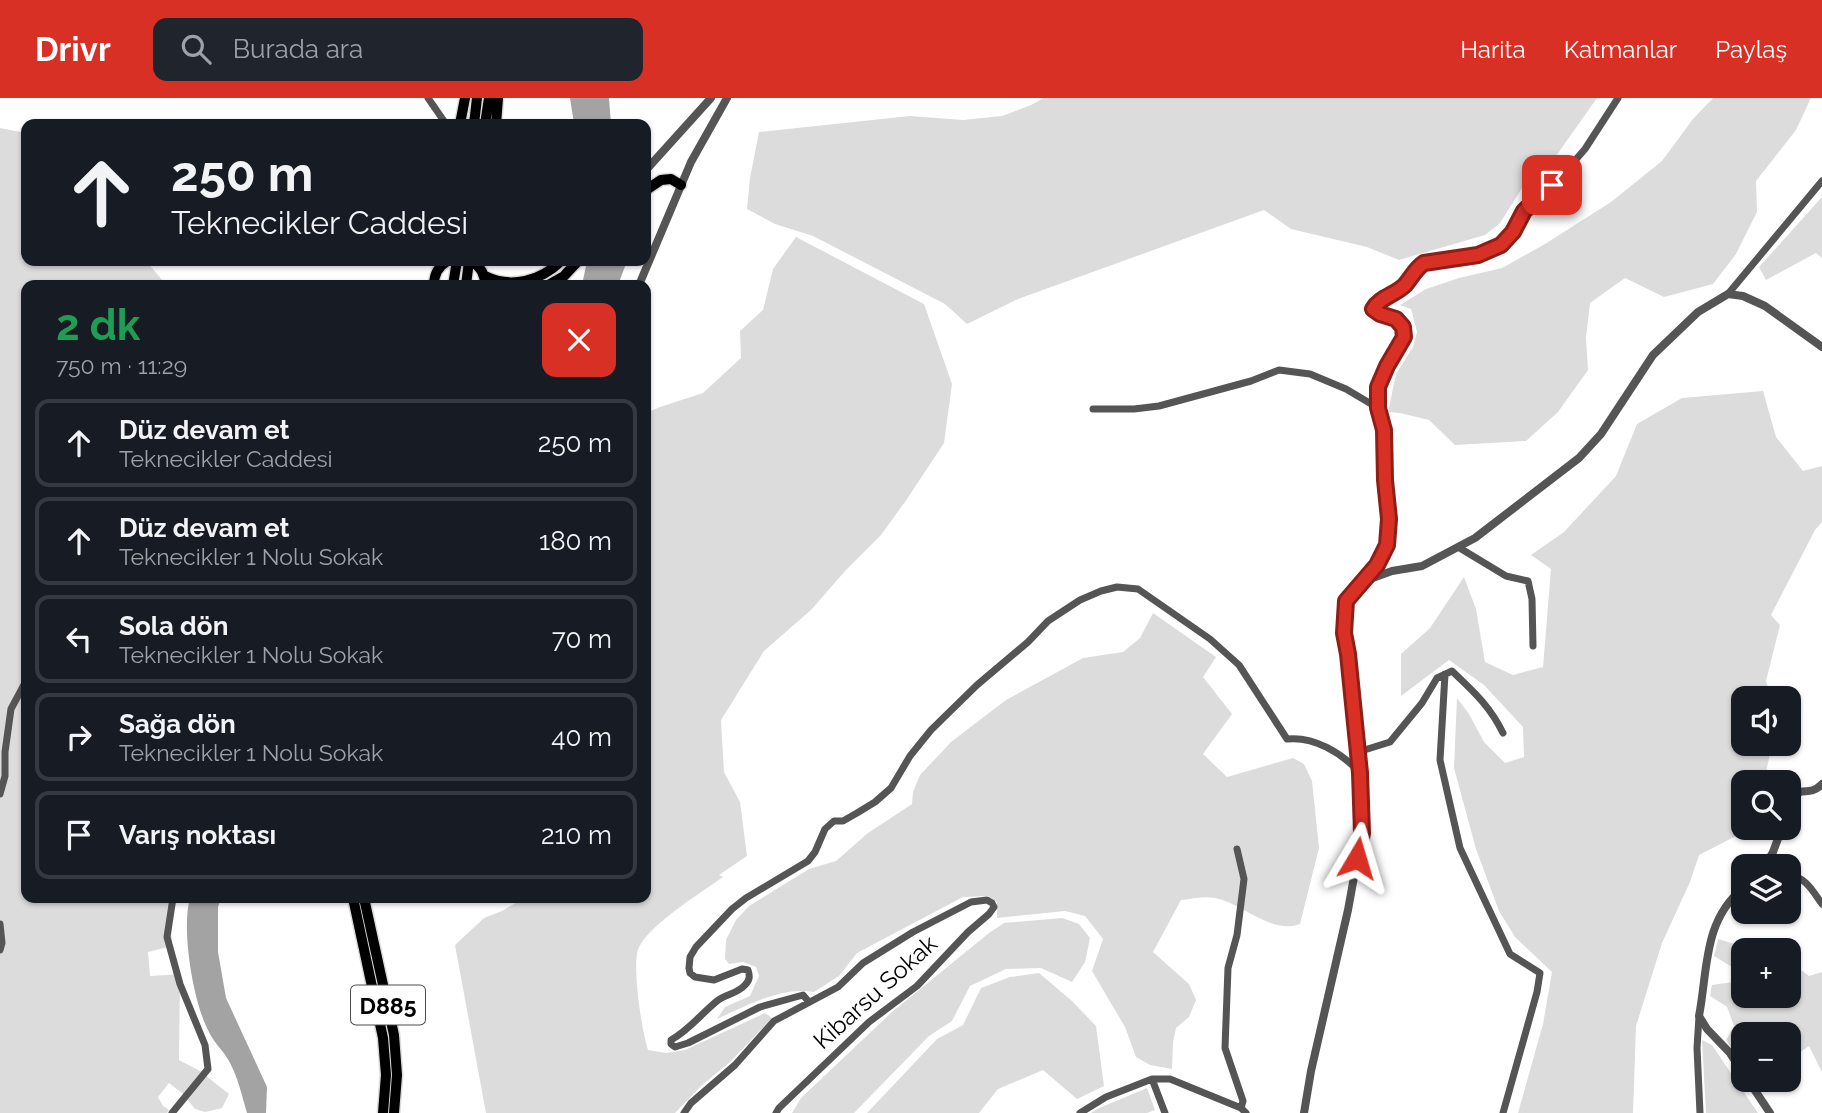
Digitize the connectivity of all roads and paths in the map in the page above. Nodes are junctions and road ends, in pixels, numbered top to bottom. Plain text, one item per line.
1 (428, 98) edge
2 (465, 98) edge
3 (477, 98) edge
4 (489, 98) edge
5 (498, 98) edge
6 (711, 98) edge
7 (727, 98) edge
8 (1618, 98) edge
9 (443, 119) edge
10 (461, 119) edge
11 (475, 119) edge
12 (486, 119) edge
13 (496, 119) edge
14 (651, 164) edge
15 (1822, 181) edge
16 (651, 184) edge
17 (681, 185) junction
18 (651, 256) edge
19 (554, 266) edge
20 (573, 266) edge
21 (479, 269) edge
22 (496, 280) edge
23 (524, 280) edge
24 (557, 280) edge
25 (1728, 294) junction
26 (1822, 347) edge
27 (1378, 408) junction
28 (1093, 409) dead end
29 (1458, 548) junction
30 (1354, 589) junction
31 (1533, 646) dead end
32 (1445, 674) junction
33 (21, 690) edge
34 (1503, 733) dead end
35 (1358, 752) junction
36 (1360, 773) junction
37 (1822, 785) edge
38 (1801, 791) edge
39 (0, 794) edge
40 (1237, 849) dead end
41 (1801, 878) edge
42 (1731, 899) edge
43 (172, 903) edge
44 (354, 903) edge
45 (365, 903) edge
46 (1822, 904) edge
47 (0, 925) edge
48 (0, 950) edge
49 (809, 1002) junction
50 (1699, 1016) junction
51 (1731, 1055) edge
52 (1152, 1079) junction
53 (1756, 1092) edge
54 (1244, 1110) edge
55 (172, 1113) edge
56 (383, 1113) edge
57 (394, 1113) edge
58 (684, 1113) edge
59 (776, 1113) edge
60 (1080, 1113) edge
61 (1165, 1113) edge
62 (1304, 1113) edge
63 (1503, 1113) edge
64 (1699, 1113) edge
65 (1770, 1113) edge

1 - 9 street
2 - 10 highway
3 - 11 highway
4 - 12 highway
5 - 13 highway
6 - 14 street
7 - 17 street
8 - 27 street
15 - 25 street
16 - 17 highway
17 - 18 street
19 - 23 highway
20 - 24 highway
21 - 22 highway
25 - 26 street
25 - 29 street
27 - 28 street
27 - 30 street
29 - 30 street
29 - 31 street
30 - 35 street
32 - 34 street
32 - 35 street
32 - 63 street
33 - 39 street
35 - 36 street
36 - 49 street
36 - 62 street
37 - 38 street
40 - 54 street
41 - 46 street
42 - 50 street
43 - 55 street
44 - 56 highway, D885
45 - 57 highway, D885
47 - 48 street
49 - 58 street
49 - 59 street, Kibarsu Sokak
50 - 51 street
50 - 64 street
52 - 54 street
52 - 60 street
52 - 61 street
53 - 65 street

